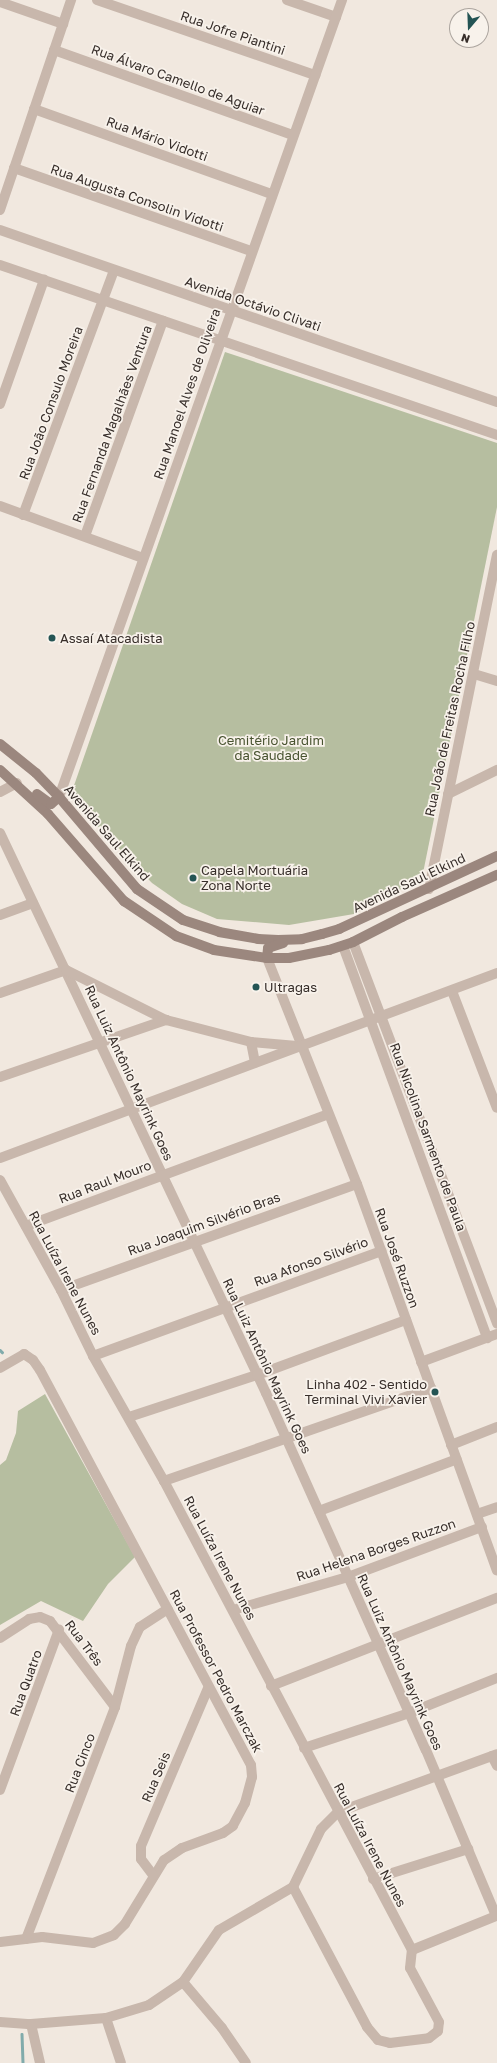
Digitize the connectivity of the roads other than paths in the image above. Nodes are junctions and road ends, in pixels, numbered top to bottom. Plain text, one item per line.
1 (71, 0) edge
2 (97, 0) edge
3 (287, 0) edge
4 (342, 0) edge
5 (0, 2) edge
6 (336, 17) junction
7 (63, 24) junction
8 (54, 50) junction
9 (315, 75) junction
10 (34, 109) junction
11 (293, 135) junction
12 (14, 168) junction
13 (271, 194) junction
14 (0, 210) edge
15 (0, 230) edge
16 (251, 251) junction
17 (0, 265) edge
18 (114, 270) junction
19 (44, 280) junction
20 (103, 300) junction
21 (231, 310) junction
22 (163, 321) junction
23 (220, 341) junction
24 (497, 402) edge
25 (0, 404) edge
26 (497, 435) edge
27 (0, 506) edge
28 (23, 515) junction
29 (85, 536) junction
30 (497, 555) edge
31 (143, 558) junction
32 (493, 596) edge
33 (474, 674) junction
34 (497, 681) edge
35 (0, 744) edge
36 (0, 770) edge
37 (497, 770) edge
38 (17, 783) junction
39 (0, 792) edge
40 (448, 794) junction
41 (59, 797) junction
42 (0, 834) edge
43 (3, 845) edge
44 (497, 856) edge
45 (497, 875) edge
46 (428, 889) junction
47 (33, 902) junction
48 (0, 915) edge
49 (402, 917) junction
50 (302, 939) junction
51 (348, 944) junction
52 (267, 958) junction
53 (66, 970) junction
54 (497, 973) edge
55 (452, 991) junction
56 (0, 993) edge
57 (382, 1016) junction
58 (166, 1020) junction
59 (372, 1020) junction
60 (101, 1042) junction
61 (251, 1042) junction
62 (300, 1046) junction
63 (254, 1063) junction
64 (0, 1077) edge
65 (497, 1108) edge
66 (132, 1109) junction
67 (328, 1114) junction
68 (0, 1158) edge
69 (163, 1174) junction
70 (0, 1180) edge
71 (357, 1184) junction
72 (4, 1197) edge
73 (26, 1226) junction
74 (194, 1241) junction
75 (381, 1251) junction
76 (61, 1290) junction
77 (226, 1308) junction
78 (406, 1320) junction
79 (497, 1324) edge
80 (497, 1334) edge
81 (487, 1338) junction
82 (93, 1356) junction
83 (421, 1362) junction
84 (0, 1368) edge
85 (257, 1375) junction
86 (431, 1388) junction
87 (129, 1417) junction
88 (497, 1427) edge
89 (286, 1439) junction
90 (451, 1445) junction
91 (456, 1459) junction
92 (164, 1481) junction
93 (497, 1507) edge
94 (318, 1511) junction
95 (477, 1514) junction
96 (482, 1527) junction
97 (497, 1570) edge
98 (348, 1577) junction
99 (497, 1598) edge
100 (168, 1609) junction
101 (233, 1610) junction
102 (59, 1630) junction
103 (0, 1638) edge
104 (378, 1644) junction
105 (497, 1678) edge
106 (271, 1686) junction
107 (208, 1688) junction
108 (115, 1707) junction
109 (409, 1713) junction
110 (304, 1748) junction
111 (494, 1755) edge
112 (497, 1766) edge
113 (437, 1776) junction
114 (0, 1790) edge
115 (338, 1812) junction
116 (468, 1849) junction
117 (153, 1875) junction
118 (373, 1879) junction
119 (293, 1888) junction
120 (496, 1917) edge
121 (26, 1939) junction
122 (0, 1942) edge
123 (412, 1950) junction
124 (183, 1982) junction
125 (106, 2018) junction
126 (0, 2022) edge
127 (31, 2024) junction
128 (40, 2063) edge
129 (121, 2063) edge
130 (246, 2063) edge

1 - 7 street
2 - 9 street, Rua Jofre Piantini
3 - 6 street
4 - 6 street, Rua Manoel Alves de Oliveira
5 - 7 street
6 - 9 street, Rua Manoel Alves de Oliveira
7 - 8 street
8 - 10 street
8 - 11 street, Rua Álvaro Camello de Aguiar
9 - 11 street, Rua Manoel Alves de Oliveira
10 - 12 street
10 - 13 street, Rua Mário Vidotti
11 - 13 street, Rua Manoel Alves de Oliveira
12 - 14 street
12 - 16 street, Rua Augusta Consolin Vidotti
13 - 16 street, Rua Manoel Alves de Oliveira
15 - 18 street, Avenida Octávio Clivati
16 - 21 street, Rua Manoel Alves de Oliveira
17 - 19 street
18 - 20 street, Rua João Consulo Moreira
18 - 21 street, Avenida Octávio Clivati
19 - 20 street
19 - 25 street
20 - 22 street
20 - 28 street, Rua João Consulo Moreira
21 - 23 street, Rua Manoel Alves de Oliveira
21 - 24 street, Avenida Octávio Clivati
22 - 23 street
22 - 29 street, Rua Fernanda Magalhães Ventura
23 - 26 street
23 - 31 street, Rua Manoel Alves de Oliveira
27 - 28 street
28 - 29 street
29 - 31 street
30 - 32 street, Rua João de Freitas Rocha Filho
31 - 41 street, Rua Manoel Alves de Oliveira
32 - 33 street, Rua João de Freitas Rocha Filho
33 - 34 street
33 - 40 street, Rua João de Freitas Rocha Filho
35 - 41 main road, Avenida Saul Elkind
36 - 38 main road
37 - 40 street
38 - 39 street
38 - 41 main road
38 - 52 main road
40 - 46 street, Rua João de Freitas Rocha Filho
41 - 50 main road, Avenida Saul Elkind
42 - 43 street, Rua Luiz Antônio Mayrink Goes
43 - 47 street, Rua Luiz Antônio Mayrink Goes
44 - 46 main road, Avenida Saul Elkind
45 - 49 main road
46 - 49 main road
46 - 50 main road, Avenida Saul Elkind
47 - 48 street
47 - 53 street, Rua Luiz Antônio Mayrink Goes
49 - 51 main road
50 - 52 main road
51 - 52 main road
51 - 57 street, Rua Nicolina Sarmento de Paula
51 - 59 street, Rua Nicolina Sarmento de Paula
52 - 62 street, Rua José Ruzzon
53 - 56 street
53 - 58 street
53 - 60 street, Rua Luiz Antônio Mayrink Goes
54 - 55 street
55 - 57 street
55 - 65 street
57 - 59 street
57 - 79 street, Rua Nicolina Sarmento de Paula
58 - 60 street
58 - 61 street
59 - 62 street
59 - 81 street, Rua Nicolina Sarmento de Paula
60 - 64 street
60 - 66 street, Rua Luiz Antônio Mayrink Goes
61 - 62 street
61 - 63 street
62 - 63 street
62 - 67 street, Rua José Ruzzon
63 - 66 street
66 - 68 street
66 - 69 street, Rua Luiz Antônio Mayrink Goes
67 - 69 street, Rua Raul Mouro
67 - 71 street, Rua José Ruzzon
69 - 73 street, Rua Raul Mouro
69 - 74 street, Rua Luiz Antônio Mayrink Goes
70 - 72 street, Rua Luíza Irene Nunes
71 - 74 street, Rua Joaquim Silvério Bras
71 - 75 street, Rua José Ruzzon
72 - 73 street, Rua Luíza Irene Nunes
73 - 76 street, Rua Luíza Irene Nunes
74 - 76 street, Rua Joaquim Silvério Bras
74 - 77 street, Rua Luiz Antônio Mayrink Goes
75 - 77 street, Rua Afonso Silvério
75 - 78 street, Rua José Ruzzon
76 - 82 street, Rua Luíza Irene Nunes
77 - 82 street, Rua Afonso Silvério
77 - 85 street, Rua Luiz Antônio Mayrink Goes
78 - 83 street, Rua José Ruzzon
78 - 85 street
80 - 81 street
81 - 83 street
82 - 87 street, Rua Luíza Irene Nunes
83 - 86 street, Rua José Ruzzon
84 - 100 street, Rua Professor Pedro Marczak
85 - 87 street
85 - 89 street, Rua Luiz Antônio Mayrink Goes
86 - 89 street
86 - 90 street, Rua José Ruzzon
87 - 92 street, Rua Luíza Irene Nunes
88 - 90 street
89 - 92 street
89 - 94 street, Rua Luiz Antônio Mayrink Goes
90 - 91 street, Rua José Ruzzon
91 - 94 street
91 - 95 street, Rua José Ruzzon
92 - 101 street, Rua Luíza Irene Nunes
93 - 95 street
94 - 98 street, Rua Luiz Antônio Mayrink Goes
95 - 96 street, Rua José Ruzzon
96 - 97 street, Rua José Ruzzon
96 - 98 street, Rua Helena Borges Ruzzon
98 - 101 street, Rua Helena Borges Ruzzon
98 - 104 street, Rua Luiz Antônio Mayrink Goes
99 - 104 street
100 - 107 street, Rua Professor Pedro Marczak
100 - 108 street, Rua Cinco
101 - 106 street, Rua Luíza Irene Nunes
102 - 103 street, Rua Três
102 - 108 street, Rua Três
102 - 114 street, Rua Quatro
104 - 106 street
104 - 109 street, Rua Luiz Antônio Mayrink Goes
105 - 109 street
106 - 110 street, Rua Luíza Irene Nunes
107 - 117 street, Rua Seis
107 - 117 street, Rua Professor Pedro Marczak
108 - 121 street, Rua Cinco
109 - 110 street
109 - 113 street, Rua Luiz Antônio Mayrink Goes
110 - 115 street, Rua Luíza Irene Nunes
111 - 112 street
111 - 113 street
113 - 115 street
113 - 116 street, Rua Luiz Antônio Mayrink Goes
115 - 118 street, Rua Luíza Irene Nunes
115 - 119 street
116 - 118 street
116 - 120 street, Rua Luiz Antônio Mayrink Goes
117 - 121 street, Rua Professor Pedro Marczak
118 - 123 street, Rua Luíza Irene Nunes
119 - 123 street
119 - 124 street
120 - 123 street
121 - 122 street, Rua Professor Pedro Marczak
124 - 125 street
124 - 130 street
125 - 127 street
125 - 129 street
126 - 127 street
127 - 128 street

